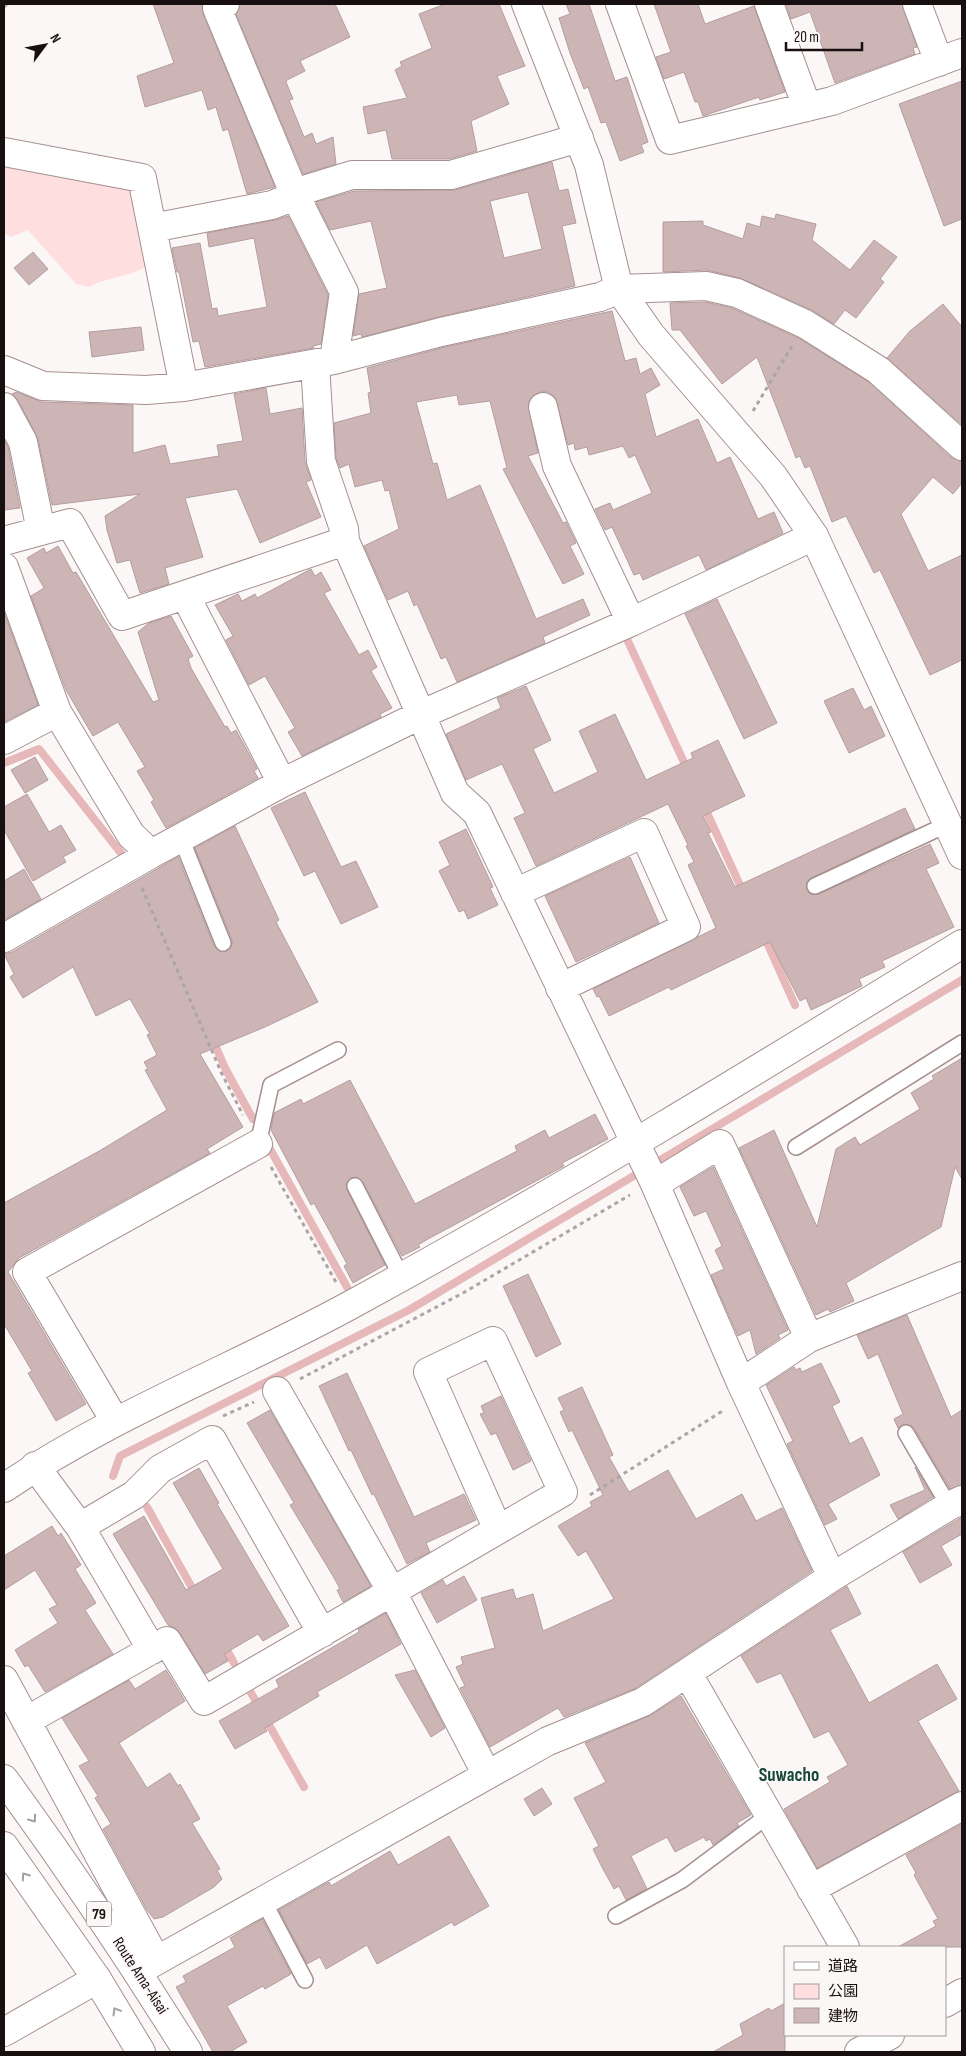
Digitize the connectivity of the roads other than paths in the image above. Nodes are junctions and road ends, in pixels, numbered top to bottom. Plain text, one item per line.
1 (225, 4) edge
2 (526, 4) edge
3 (620, 4) edge
4 (769, 4) edge
5 (917, 4) edge
6 (951, 58) edge
7 (807, 107) junction
8 (579, 138) junction
9 (4, 152) edge
10 (294, 195) junction
11 (152, 228) junction
12 (619, 289) junction
13 (324, 362) junction
14 (4, 370) edge
15 (184, 387) junction
16 (543, 407) dead end
17 (4, 408) edge
18 (962, 446) edge
19 (41, 530) junction
20 (814, 536) junction
21 (4, 541) edge
22 (345, 542) junction
23 (4, 567) edge
24 (185, 595) junction
25 (631, 622) junction
26 (57, 712) junction
27 (420, 715) junction
28 (4, 740) edge
29 (282, 783) junction
30 (948, 824) junction
31 (180, 838) junction
32 (962, 855) edge
33 (141, 859) junction
34 (815, 886) dead end
35 (515, 893) junction
36 (4, 938) edge
37 (223, 943) dead end
38 (962, 944) edge
39 (560, 988) junction
40 (962, 1043) edge
41 (338, 1050) dead end
42 (258, 1144) joint
43 (796, 1147) dead end
44 (637, 1148) junction
45 (653, 1181) junction
46 (355, 1186) dead end
47 (962, 1276) edge
48 (402, 1278) junction
49 (809, 1338) junction
50 (744, 1390) junction
51 (277, 1391) road end
52 (115, 1421) junction
53 (906, 1433) dead end
54 (35, 1466) junction
55 (4, 1488) edge
56 (955, 1503) edge
57 (80, 1527) junction
58 (498, 1530) junction
59 (832, 1577) junction
60 (392, 1592) junction
61 (322, 1633) junction
62 (152, 1650) junction
63 (688, 1674) junction
64 (4, 1680) edge
65 (26, 1721) junction
66 (487, 1775) junction
67 (4, 1779) edge
68 (962, 1806) edge
69 (769, 1815) junction
70 (4, 1846) edge
71 (811, 1889) junction
72 (263, 1900) junction
73 (616, 1916) dead end
74 (844, 1946) edge
75 (147, 1965) junction
76 (97, 1979) junction
77 (305, 1980) dead end
78 (962, 1994) edge
79 (946, 2002) edge
80 (4, 2032) edge
81 (888, 2036) edge
82 (141, 2052) edge
83 (188, 2052) edge
84 (859, 2052) edge

1 - 10 street
2 - 8 street
3 - 7 street
4 - 7 street
5 - 6 street
6 - 7 street
8 - 10 street
8 - 12 street
9 - 11 street
10 - 11 street
10 - 13 street
11 - 15 street
12 - 13 street
12 - 18 street
12 - 20 street
13 - 15 street
13 - 22 street
14 - 15 street
16 - 25 street
17 - 19 street
19 - 21 street
19 - 24 street
20 - 25 street
20 - 30 street
22 - 24 street
22 - 27 street
23 - 26 street
24 - 29 street
25 - 27 street
26 - 28 street
26 - 33 street
27 - 29 street
27 - 35 street
29 - 31 street
30 - 32 street
30 - 34 lane
31 - 33 street
31 - 37 lane
33 - 36 street
35 - 39 street
35 - 39 street
38 - 44 street
39 - 44 street
40 - 43 lane
41 - 42 lane
42 - 52 street
44 - 45 street
44 - 48 street
45 - 49 street
45 - 50 street
46 - 48 lane
47 - 49 street
48 - 52 street
49 - 50 street
50 - 59 street
51 - 60 street
52 - 54 street
53 - 56 lane
54 - 55 street
54 - 57 street
56 - 59 street
57 - 61 street
57 - 62 street
58 - 58 street
58 - 60 street
59 - 63 street
60 - 61 street
60 - 66 street
61 - 62 street
62 - 65 street
63 - 66 street
63 - 69 street
64 - 65 street
65 - 75 street
66 - 72 street
67 -> 75 street, Route Ama-Aisai / 79
68 - 71 street
69 - 71 street
69 - 73 lane
76 -> 70 street, 79
71 - 74 street
72 - 75 street
72 - 77 lane
75 - 83 street, Route Ama-Aisai / 79
76 - 80 street
82 -> 76 street, 79
78 - 79 street
81 - 84 street

